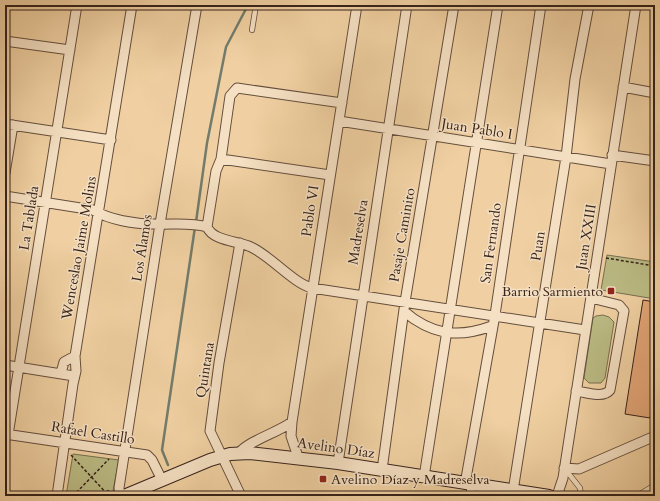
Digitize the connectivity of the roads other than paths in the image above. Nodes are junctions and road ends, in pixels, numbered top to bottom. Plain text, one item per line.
1 (77, 5) edge
2 (132, 5) edge
3 (197, 5) edge
4 (256, 5) edge
5 (357, 5) edge
6 (407, 5) edge
7 (454, 5) edge
8 (498, 5) edge
9 (541, 5) edge
10 (589, 5) edge
11 (636, 5) edge
12 (252, 30) dead end
13 (5, 41) edge
14 (70, 50) junction
15 (623, 87) junction
16 (655, 93) edge
17 (342, 103) junction
18 (339, 122) junction
19 (9, 125) edge
20 (388, 129) junction
21 (57, 132) junction
22 (433, 136) junction
23 (110, 140) junction
24 (476, 143) junction
25 (519, 149) junction
26 (566, 157) junction
27 (221, 159) junction
28 (612, 160) junction
29 (655, 161) edge
30 (5, 173) edge
31 (330, 175) junction
32 (5, 196) edge
33 (46, 202) junction
34 (99, 214) junction
35 (160, 224) junction
36 (199, 225) junction
37 (240, 243) junction
38 (312, 288) junction
39 (362, 295) junction
40 (591, 298) junction
41 (405, 302) junction
42 (450, 309) junction
43 (405, 312) junction
44 (495, 315) junction
45 (539, 322) junction
46 (492, 326) junction
47 (585, 330) junction
48 (446, 333) junction
49 (74, 356) junction
50 (5, 364) edge
51 (19, 367) junction
52 (61, 374) junction
53 (74, 376) junction
54 (576, 390) junction
55 (292, 422) junction
56 (7, 435) edge
57 (655, 436) edge
58 (64, 445) junction
59 (120, 451) junction
60 (239, 453) junction
61 (222, 456) junction
62 (298, 457) junction
63 (338, 463) junction
64 (564, 468) junction
65 (382, 470) junction
66 (424, 477) junction
67 (162, 480) junction
68 (576, 483) junction
69 (561, 484) junction
70 (655, 485) edge
71 (469, 488) edge
72 (513, 491) junction
73 (57, 496) edge
74 (120, 496) edge
75 (124, 496) edge
76 (241, 496) edge
77 (549, 496) edge
78 (557, 496) edge
79 (583, 496) edge
80 (637, 496) edge

1 - 14 street, La Tablada
2 - 23 street, Wenceslao Jaime Molins
3 - 35 street, Los Álamos
4 - 12 lane
5 - 17 street, Pablo VI
6 - 20 street, Madreselva
7 - 22 street, Pasaje Caminito
8 - 24 street
9 - 25 street, San Fernando
10 - 26 street, Puan
11 - 15 street, Juan XXIII
13 - 14 street
14 - 21 street, La Tablada
15 - 16 street
15 - 28 street, Juan XXIII
17 - 18 street, Pablo VI
17 - 27 street
18 - 20 street, Juan Pablo I
18 - 31 street, Pablo VI
19 - 21 street
19 - 30 street
20 - 22 street, Juan Pablo I
20 - 39 street, Madreselva
21 - 23 street
21 - 33 street, La Tablada
22 - 24 street, Juan Pablo I
22 - 41 street, Pasaje Caminito
23 - 34 street, Wenceslao Jaime Molins
24 - 25 street, Juan Pablo I
24 - 42 street
25 - 26 street, Juan Pablo I
25 - 44 street, San Fernando
26 - 28 street, Juan Pablo I
26 - 45 street, Puan
27 - 31 street
27 - 36 street
28 - 29 street, Juan Pablo I
28 - 40 street, Juan XXIII
31 - 38 street, Pablo VI
32 - 33 street
33 - 34 street
33 - 51 street, La Tablada
34 - 35 street
34 - 49 street, Wenceslao Jaime Molins
35 - 36 street
35 - 59 street, Los Álamos
36 - 37 street
37 - 38 street
37 - 61 street, Quintana
38 - 39 street
38 - 55 street, Pablo VI
39 - 41 street
39 - 63 street, Madreselva
40 - 47 street, Juan XXIII
40 - 54 street
41 - 42 street
41 - 43 street, Pasaje Caminito
42 - 44 street
42 - 48 street
43 - 48 street
43 - 65 street, Pasaje Caminito
44 - 45 street
44 - 46 street, San Fernando
45 - 47 street
45 - 72 street, Puan
46 - 48 street
46 - 71 street, San Fernando
47 - 54 street, Juan XXIII
48 - 66 street
49 - 52 street
49 - 53 street, Wenceslao Jaime Molins
50 - 51 street
51 - 52 street
51 - 56 street, La Tablada
52 - 53 street
53 - 58 street, Wenceslao Jaime Molins
54 - 64 street, Juan XXIII
55 - 60 street
55 - 62 street, Pablo VI
56 - 58 street, Rafael Castillo
57 - 64 street
58 - 59 street, Rafael Castillo
58 - 73 street, Wenceslao Jaime Molins
59 - 67 street, Rafael Castillo
59 - 74 street, Los Álamos
60 - 61 street, Avelino Díaz
60 - 62 street, Avelino Díaz
61 - 67 street, Avelino Díaz
61 - 76 street, Quintana
62 - 63 street, Avelino Díaz
63 - 65 street, Avelino Díaz
64 - 68 lane
64 - 69 street, Juan XXIII
65 - 66 street, Avelino Díaz
66 - 71 street, Avelino Díaz
67 - 75 street, Avelino Díaz
68 - 69 lane
68 - 79 lane
69 - 78 street, Juan XXIII
70 - 80 lane
71 - 72 street, Avelino Díaz
72 - 77 street, Avelino Díaz

